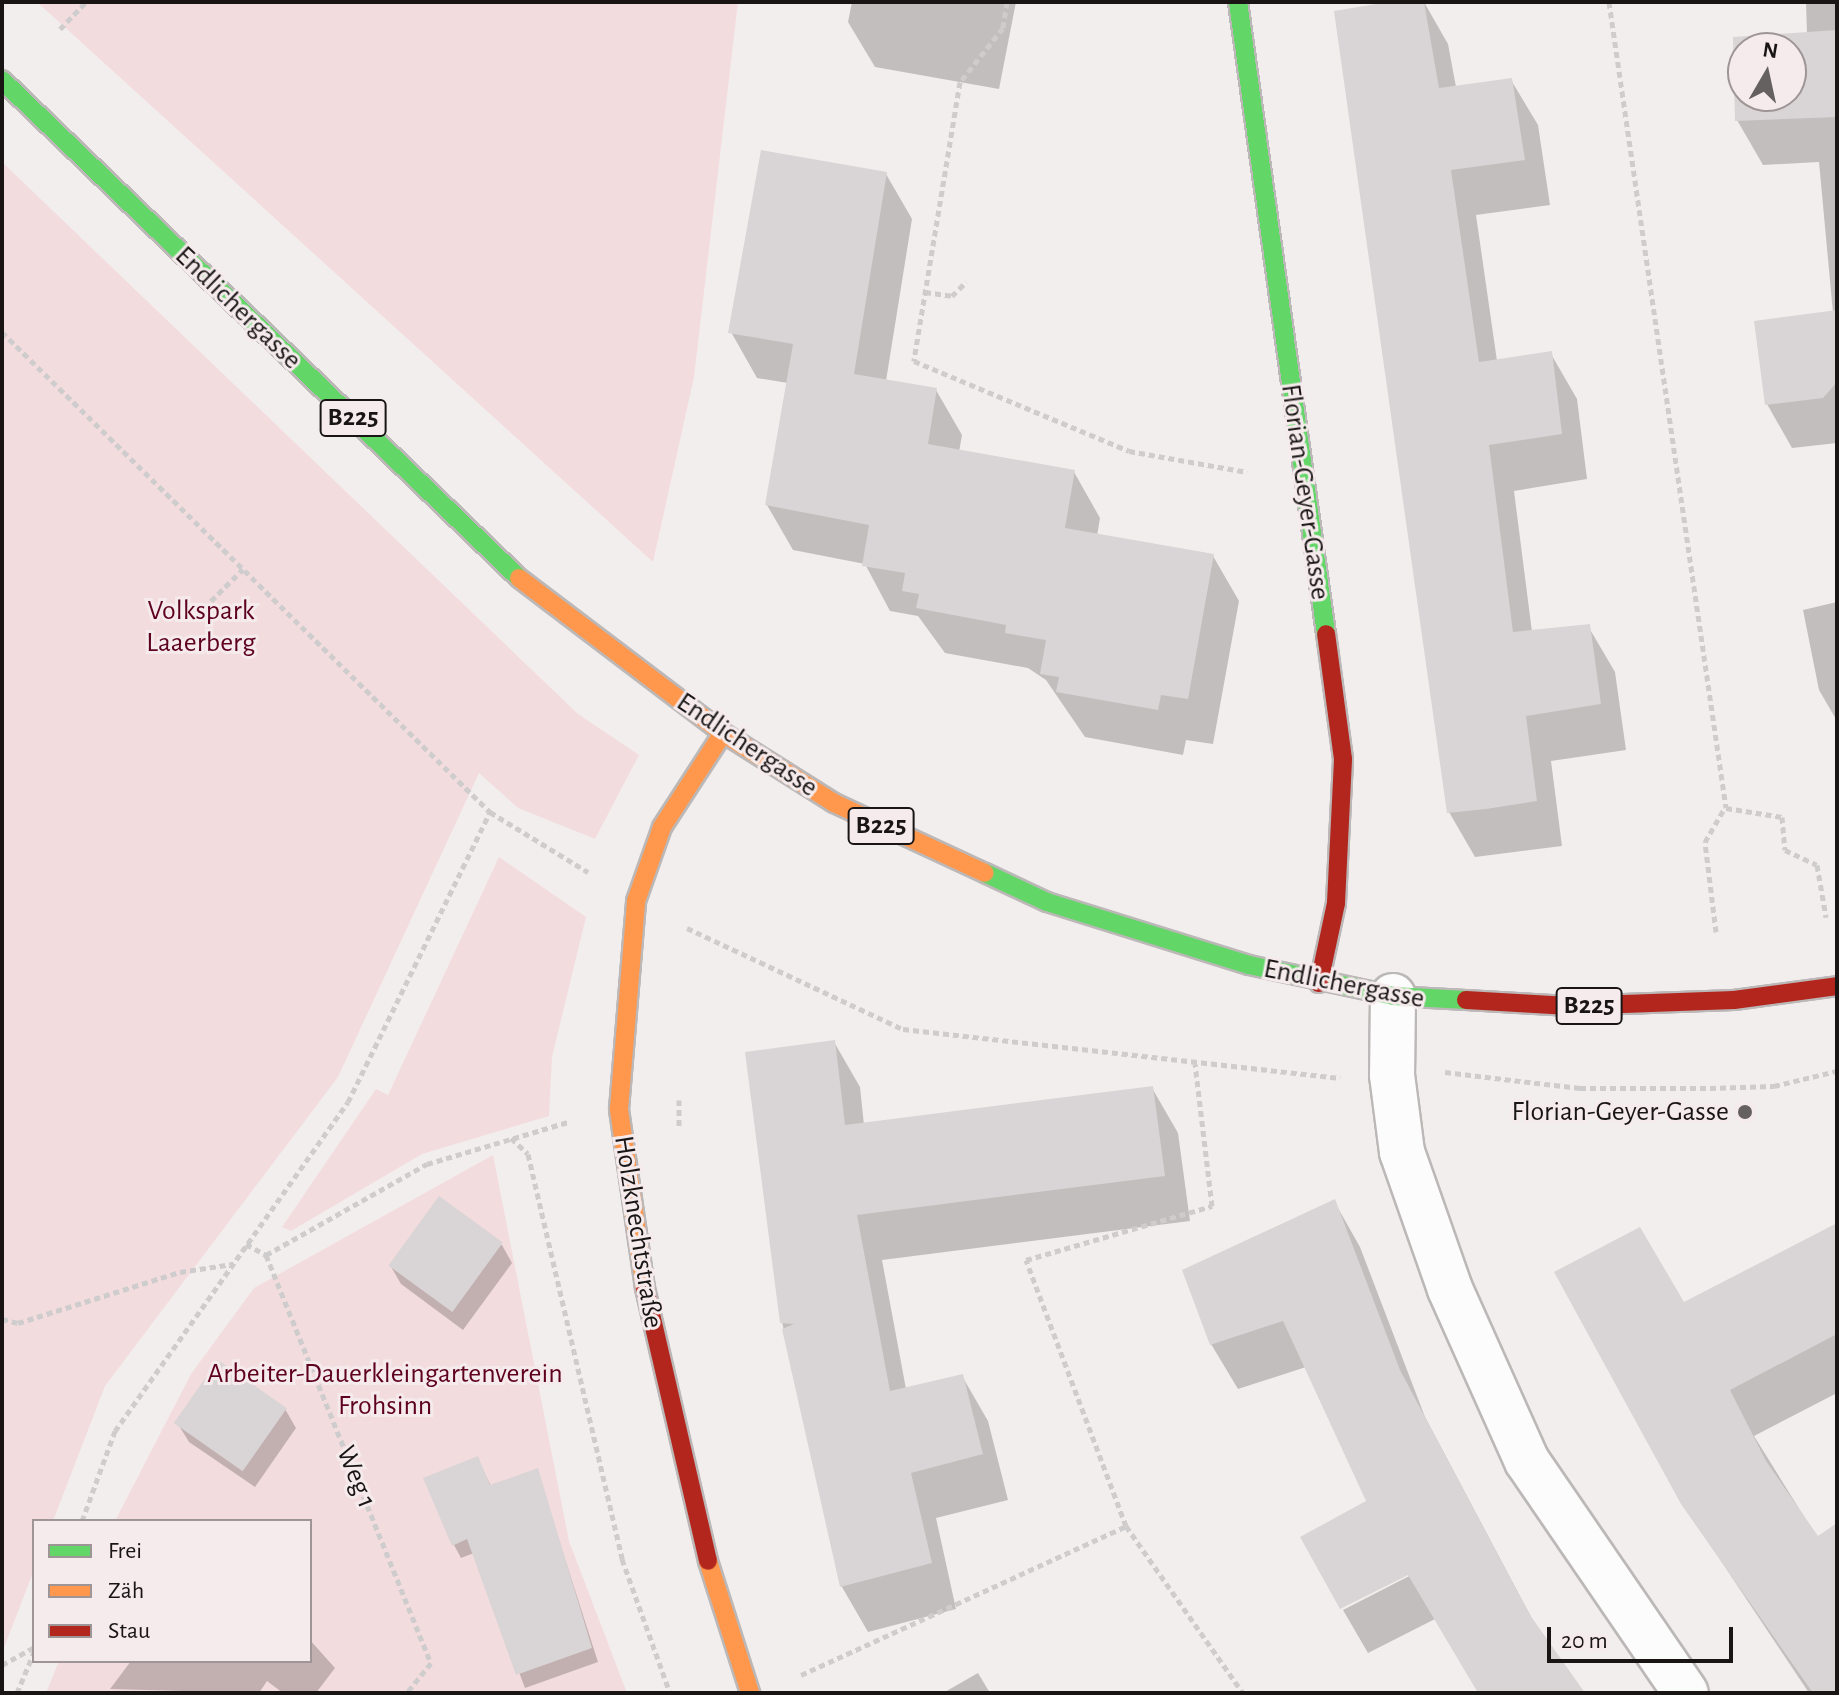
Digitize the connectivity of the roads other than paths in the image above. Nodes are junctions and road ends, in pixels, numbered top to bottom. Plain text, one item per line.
1 (1238, 2) edge
2 (2, 80) edge
3 (723, 733) junction
4 (1319, 983) junction
5 (1837, 986) edge
6 (1393, 996) junction
7 (750, 1693) edge
8 (1686, 1693) edge

1 - 4 main road, Florian-Geyer-Gasse
2 - 3 main road, Endlichergasse / B225
3 - 4 main road, Endlichergasse / B225
3 - 7 main road, Holzknechtstraße
4 - 6 main road, Endlichergasse / B225
5 - 6 main road, Endlichergasse / B225
6 - 8 street

